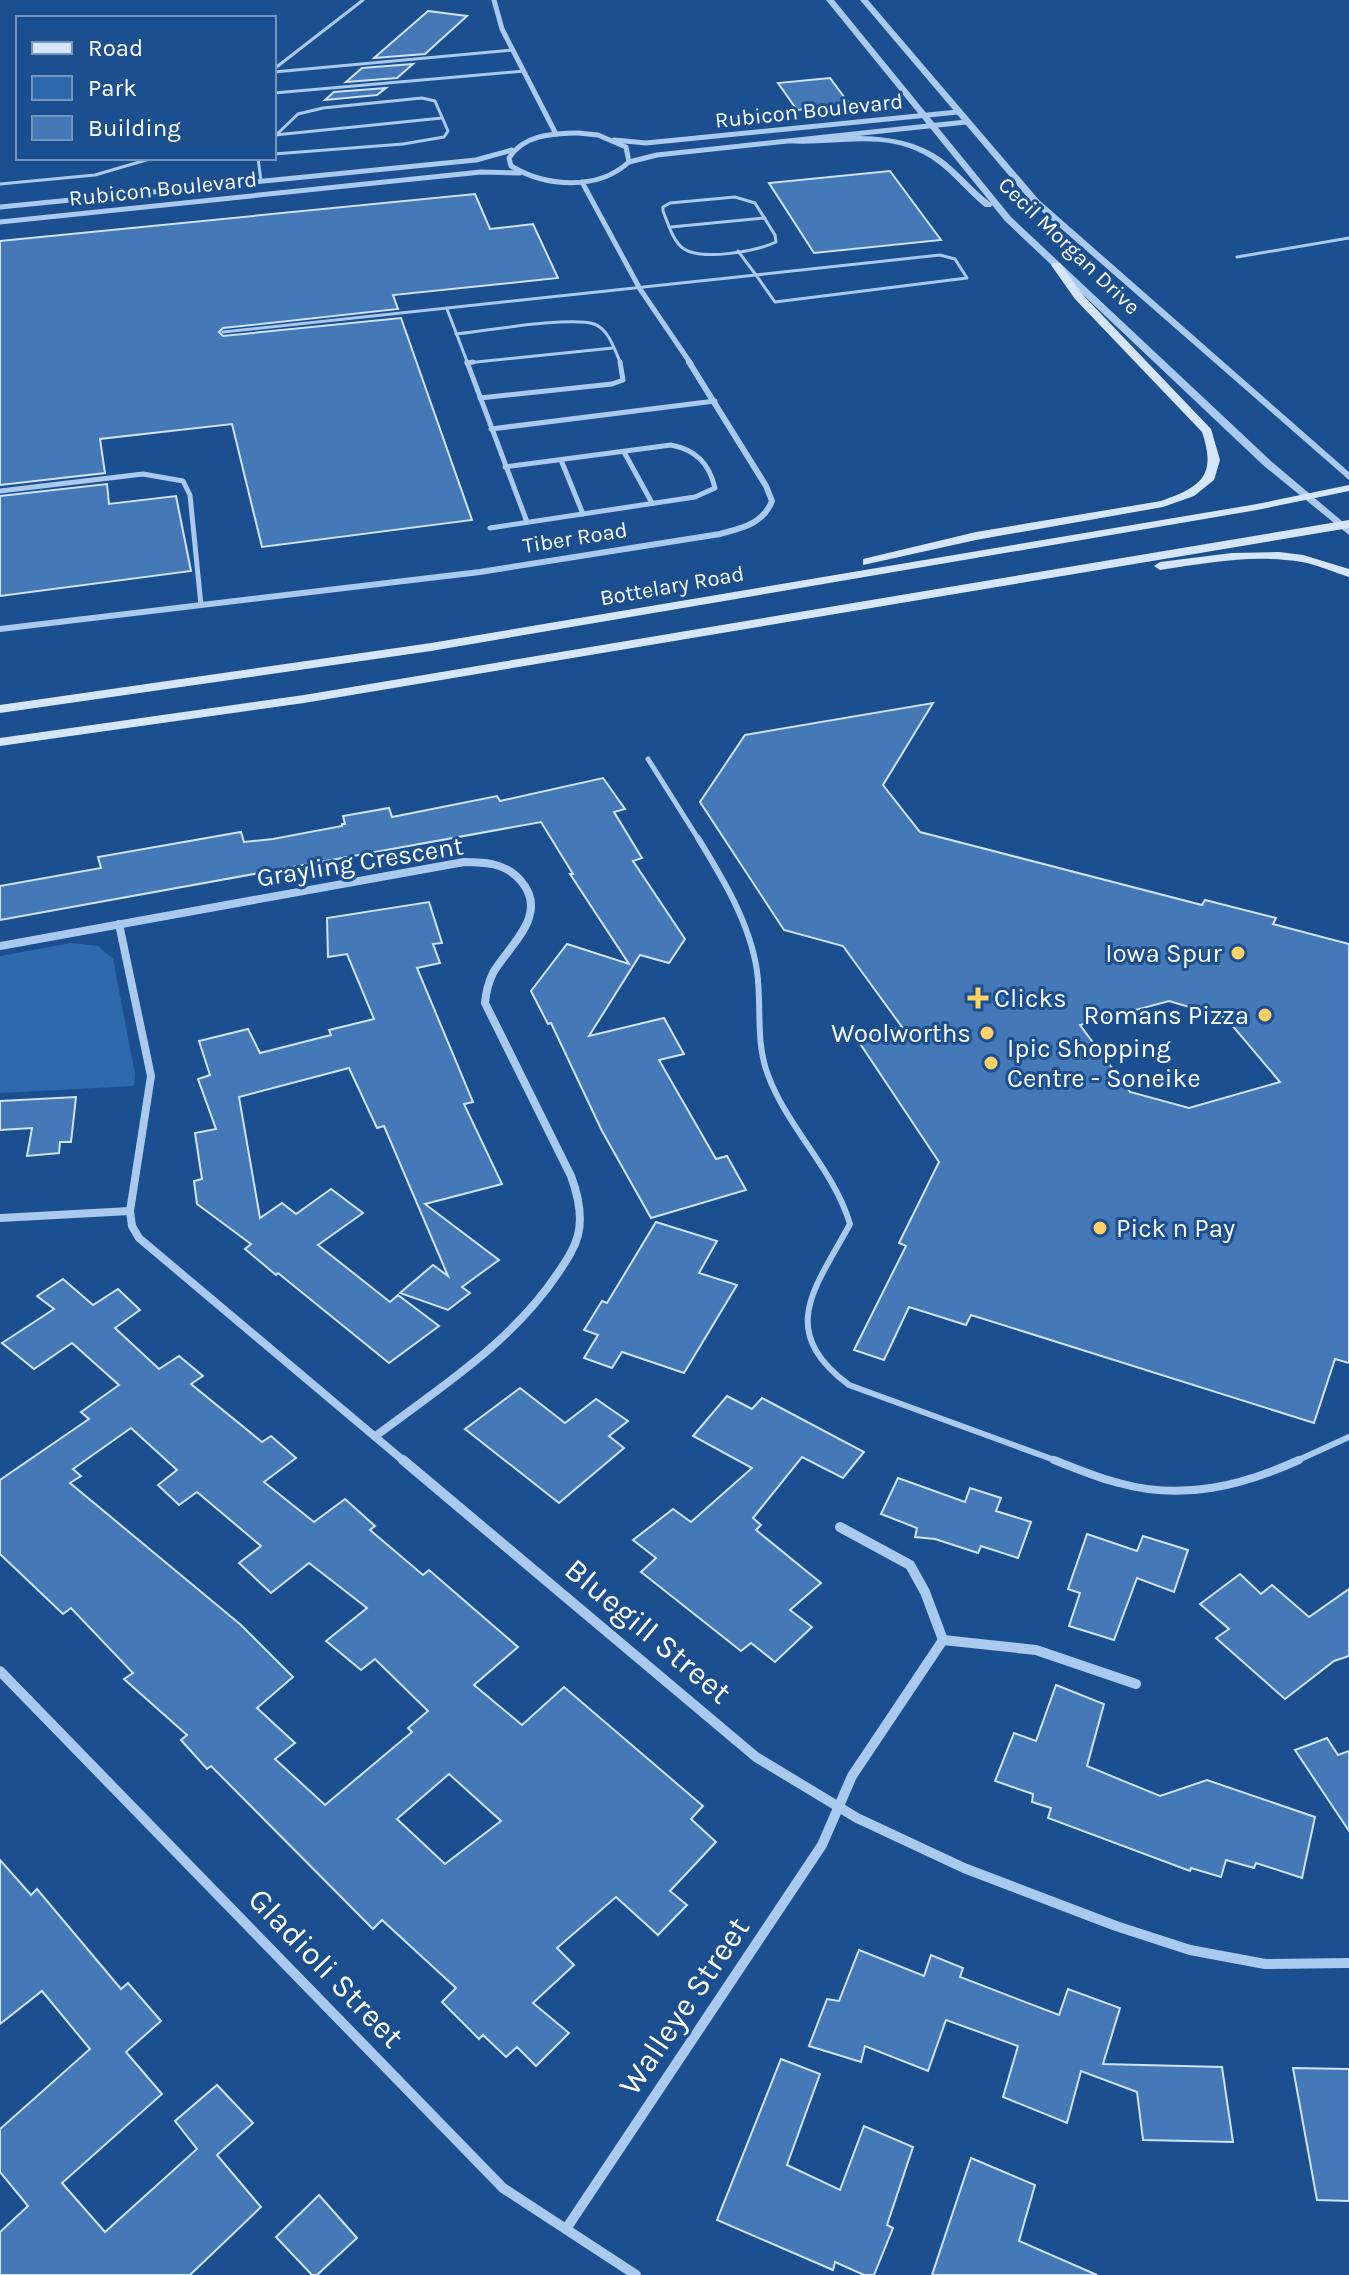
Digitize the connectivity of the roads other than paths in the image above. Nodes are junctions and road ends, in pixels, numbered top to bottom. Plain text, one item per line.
1 (363, 0) edge
2 (494, 0) edge
3 (830, 0) edge
4 (864, 0) edge
5 (513, 50) junction
6 (276, 68) edge
7 (276, 70) edge
8 (524, 71) junction
9 (276, 93) edge
10 (958, 112) junction
11 (922, 116) junction
12 (442, 118) junction
13 (966, 122) junction
14 (930, 125) junction
15 (556, 134) junction
16 (276, 135) edge
17 (276, 136) edge
18 (614, 140) junction
19 (789, 141) junction
20 (512, 150) junction
21 (276, 154) edge
22 (146, 160) edge
23 (258, 160) edge
24 (629, 162) junction
25 (520, 173) junction
26 (261, 181) junction
27 (582, 182) junction
28 (0, 184) edge
29 (0, 207) edge
30 (765, 218) junction
31 (1008, 219) junction
32 (0, 222) edge
33 (671, 227) junction
34 (1349, 238) edge
35 (738, 251) junction
36 (1237, 257) dead end
37 (1056, 265) junction
38 (757, 276) junction
39 (640, 289) junction
40 (447, 309) junction
41 (223, 332) dead end
42 (456, 334) junction
43 (613, 348) junction
44 (467, 363) junction
45 (480, 398) junction
46 (715, 401) junction
47 (491, 429) junction
48 (624, 452) junction
49 (561, 460) junction
50 (505, 467) junction
51 (1349, 477) edge
52 (1349, 488) edge
53 (0, 491) edge
54 (1307, 497) junction
55 (652, 503) junction
56 (583, 514) junction
57 (527, 522) junction
58 (490, 528) dead end
59 (1346, 528) edge
60 (1349, 573) edge
61 (991, 584) junction
62 (725, 596) junction
63 (201, 605) junction
64 (0, 629) edge
65 (0, 709) edge
66 (0, 742) edge
67 (648, 759) dead end
68 (119, 924) junction
69 (0, 946) edge
70 (130, 1211) junction
71 (0, 1218) edge
72 (377, 1435) junction
73 (1349, 1437) edge
74 (840, 1527) dead end
75 (943, 1640) junction
76 (0, 1671) edge
77 (1136, 1684) dead end
78 (838, 1809) junction
79 (1349, 1963) edge
80 (566, 2229) junction
81 (636, 2275) edge

1 - 6 lane
2 - 5 street
3 - 11 street, Cecil Morgan Drive
4 - 10 street, Cecil Morgan Drive
5 - 7 lane
5 - 8 street
8 - 9 lane
8 - 15 street
10 - 11 street, Rubicon Boulevard
10 - 13 street, Cecil Morgan Drive
11 - 14 street, Cecil Morgan Drive
11 - 18 street, Rubicon Boulevard
12 - 16 lane
12 - 17 lane
12 - 21 lane
13 - 14 street, Rubicon Boulevard
13 - 51 street, Cecil Morgan Drive
14 - 19 street, Rubicon Boulevard
14 - 31 street, Cecil Morgan Drive
15 - 18 street, Rubicon Boulevard
15 - 20 street, Rubicon Boulevard
18 - 24 street
19 - 24 street, Rubicon Boulevard
19 - 31 street
20 - 25 street
20 - 26 street, Rubicon Boulevard
22 - 28 lane
23 - 26 lane
24 - 27 street, Rubicon Boulevard
25 - 27 street, Rubicon Boulevard
25 - 32 street, Rubicon Boulevard
26 - 29 street, Rubicon Boulevard
27 - 39 street, Tiber Road
30 - 33 lane
30 - 33 lane
30 - 35 lane
31 - 37 street, Cecil Morgan Drive
33 - 35 lane
34 - 36 lane
35 - 38 lane
37 - 54 street, Cecil Morgan Drive
37 - 62 main road
38 - 38 lane
38 - 39 lane
39 - 40 lane
39 - 46 street, Tiber Road
40 - 41 lane
40 - 42 lane
42 - 43 lane
42 - 44 lane
43 - 44 lane
43 - 45 lane
44 - 45 lane
45 - 47 lane
46 - 47 lane
46 - 63 street, Tiber Road
47 - 50 lane
48 - 49 lane
48 - 55 lane
48 - 55 lane
49 - 50 lane
49 - 56 lane
50 - 57 lane
52 - 54 main road, Bottelary Road
53 - 63 lane
54 - 59 street, Cecil Morgan Drive
54 - 62 main road, Bottelary Road
55 - 56 lane
56 - 57 lane
57 - 58 lane
59 - 61 main road, Bottelary Road
60 - 61 main road
61 - 66 main road, Bottelary Road
62 - 65 main road, Bottelary Road
63 - 64 street, Tiber Road
67 - 73 lane
68 - 69 street, Grayling Crescent
68 - 70 street
68 - 72 street, Grayling Crescent
70 - 71 street
70 - 72 street, Bluegill Street
72 - 78 street, Bluegill Street
74 - 75 street
75 - 77 street
75 - 78 street, Walleye Street
76 - 80 street, Gladioli Street
78 - 79 street, Bluegill Street
78 - 80 street, Walleye Street
80 - 81 street, Gladioli Street

